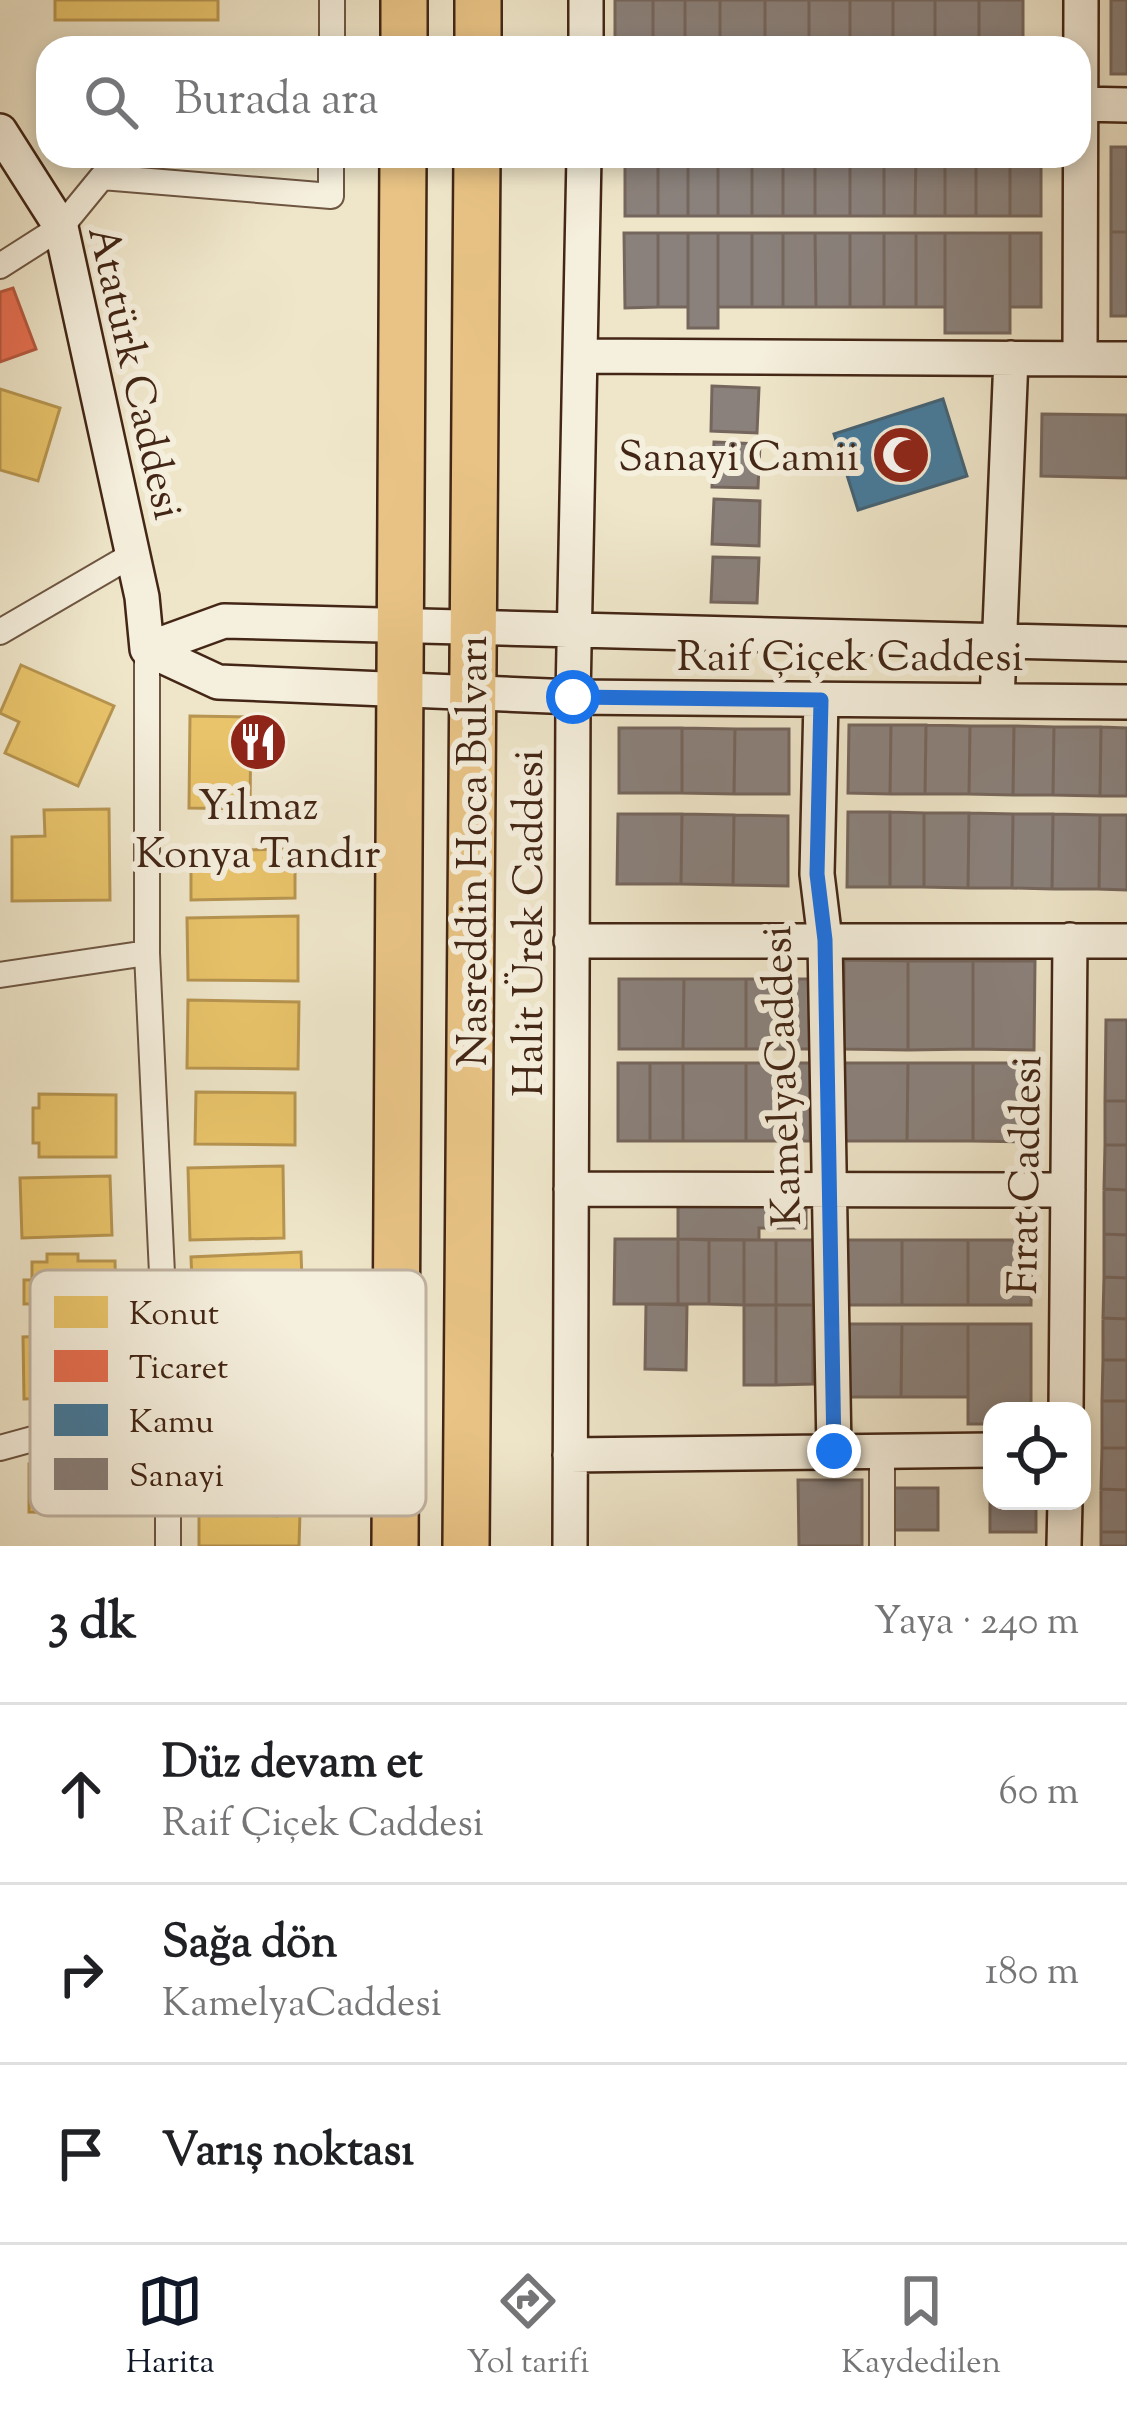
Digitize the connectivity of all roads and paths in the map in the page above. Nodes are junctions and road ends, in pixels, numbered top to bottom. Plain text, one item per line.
1 (332, 0) edge
2 (404, 0) edge
3 (478, 0) edge
4 (586, 0) edge
5 (1081, 0) edge
6 (332, 36) edge
7 (404, 36) edge
8 (478, 36) edge
9 (586, 36) edge
10 (1081, 36) edge
11 (1091, 104) edge
12 (1127, 105) edge
13 (0, 130) edge
14 (332, 168) edge
15 (403, 168) edge
16 (477, 168) edge
17 (584, 168) edge
18 (1080, 168) edge
19 (61, 226) junction
20 (0, 266) edge
21 (581, 356) junction
22 (1011, 358) junction
23 (1080, 358) junction
24 (1127, 359) edge
25 (133, 555) junction
26 (401, 626) junction
27 (473, 628) junction
28 (574, 631) junction
29 (0, 632) edge
30 (1000, 641) junction
31 (1127, 644) edge
32 (147, 649) junction
33 (400, 690) junction
34 (472, 693) junction
35 (573, 697) junction
36 (821, 700) junction
37 (997, 701) junction
38 (1127, 702) edge
39 (571, 940) junction
40 (825, 940) junction
41 (1070, 940) junction
42 (1127, 941) edge
43 (147, 953) junction
44 (0, 975) edge
45 (571, 1190) junction
46 (829, 1190) junction
47 (1068, 1190) junction
48 (162, 1270) edge
49 (397, 1270) edge
50 (1066, 1402) edge
51 (30, 1440) edge
52 (0, 1448) edge
53 (983, 1450) edge
54 (834, 1451) junction
55 (882, 1451) junction
56 (570, 1454) junction
57 (1065, 1510) edge
58 (395, 1516) edge
59 (395, 1546) edge
60 (466, 1546) edge
61 (570, 1546) edge
62 (882, 1546) edge
63 (1064, 1546) edge

1 - 6 street
2 - 7 highway
3 - 8 highway
4 - 9 street
5 - 10 street
11 - 12 street
13 - 19 street, Atatürk Caddesi
14 - 19 street
15 - 26 highway, Nasreddin Hoca Bulvarı
16 - 27 highway, Nasreddin Hoca Bulvarı
17 - 21 street, Halit Ürek Caddesi
18 - 23 street
19 - 20 street
19 - 25 street, Atatürk Caddesi
21 - 22 street
21 - 28 street, Halit Ürek Caddesi
22 - 23 street
22 - 30 street
23 - 24 street
25 - 29 street
25 - 32 street, Atatürk Caddesi
26 - 27 street, Raif Çiçek Caddesi
26 - 32 street, Raif Çiçek Caddesi
26 - 33 highway, Nasreddin Hoca Bulvarı
27 - 28 street, Raif Çiçek Caddesi
27 - 34 highway, Nasreddin Hoca Bulvarı
28 - 30 street, Raif Çiçek Caddesi
28 - 35 street, Halit Ürek Caddesi
30 - 31 street, Raif Çiçek Caddesi
30 - 37 street
32 - 33 street, Raif Çiçek Caddesi
32 - 43 street
33 - 34 street, Raif Çiçek Caddesi
33 - 49 highway, Nasreddin Hoca Bulvarı
34 - 35 street, Raif Çiçek Caddesi
34 - 60 highway, Nasreddin Hoca Bulvarı
35 - 36 street, Raif Çiçek Caddesi
35 - 39 street, Halit Ürek Caddesi
36 - 37 street, Raif Çiçek Caddesi
36 - 40 street, KamelyaCaddesi
37 - 38 street, Raif Çiçek Caddesi
39 - 40 street
39 - 45 street, Halit Ürek Caddesi
40 - 41 street
40 - 46 street, KamelyaCaddesi
41 - 42 street
41 - 47 street, Fırat Caddesi
43 - 44 street
43 - 48 street
45 - 46 street
45 - 56 street, Halit Ürek Caddesi
46 - 47 street
46 - 54 street, KamelyaCaddesi
47 - 50 street, Fırat Caddesi
51 - 52 street
53 - 55 street
54 - 55 street
54 - 56 street
55 - 62 street
56 - 61 street, Halit Ürek Caddesi
57 - 63 street
58 - 59 highway, Nasreddin Hoca Bulvarı

